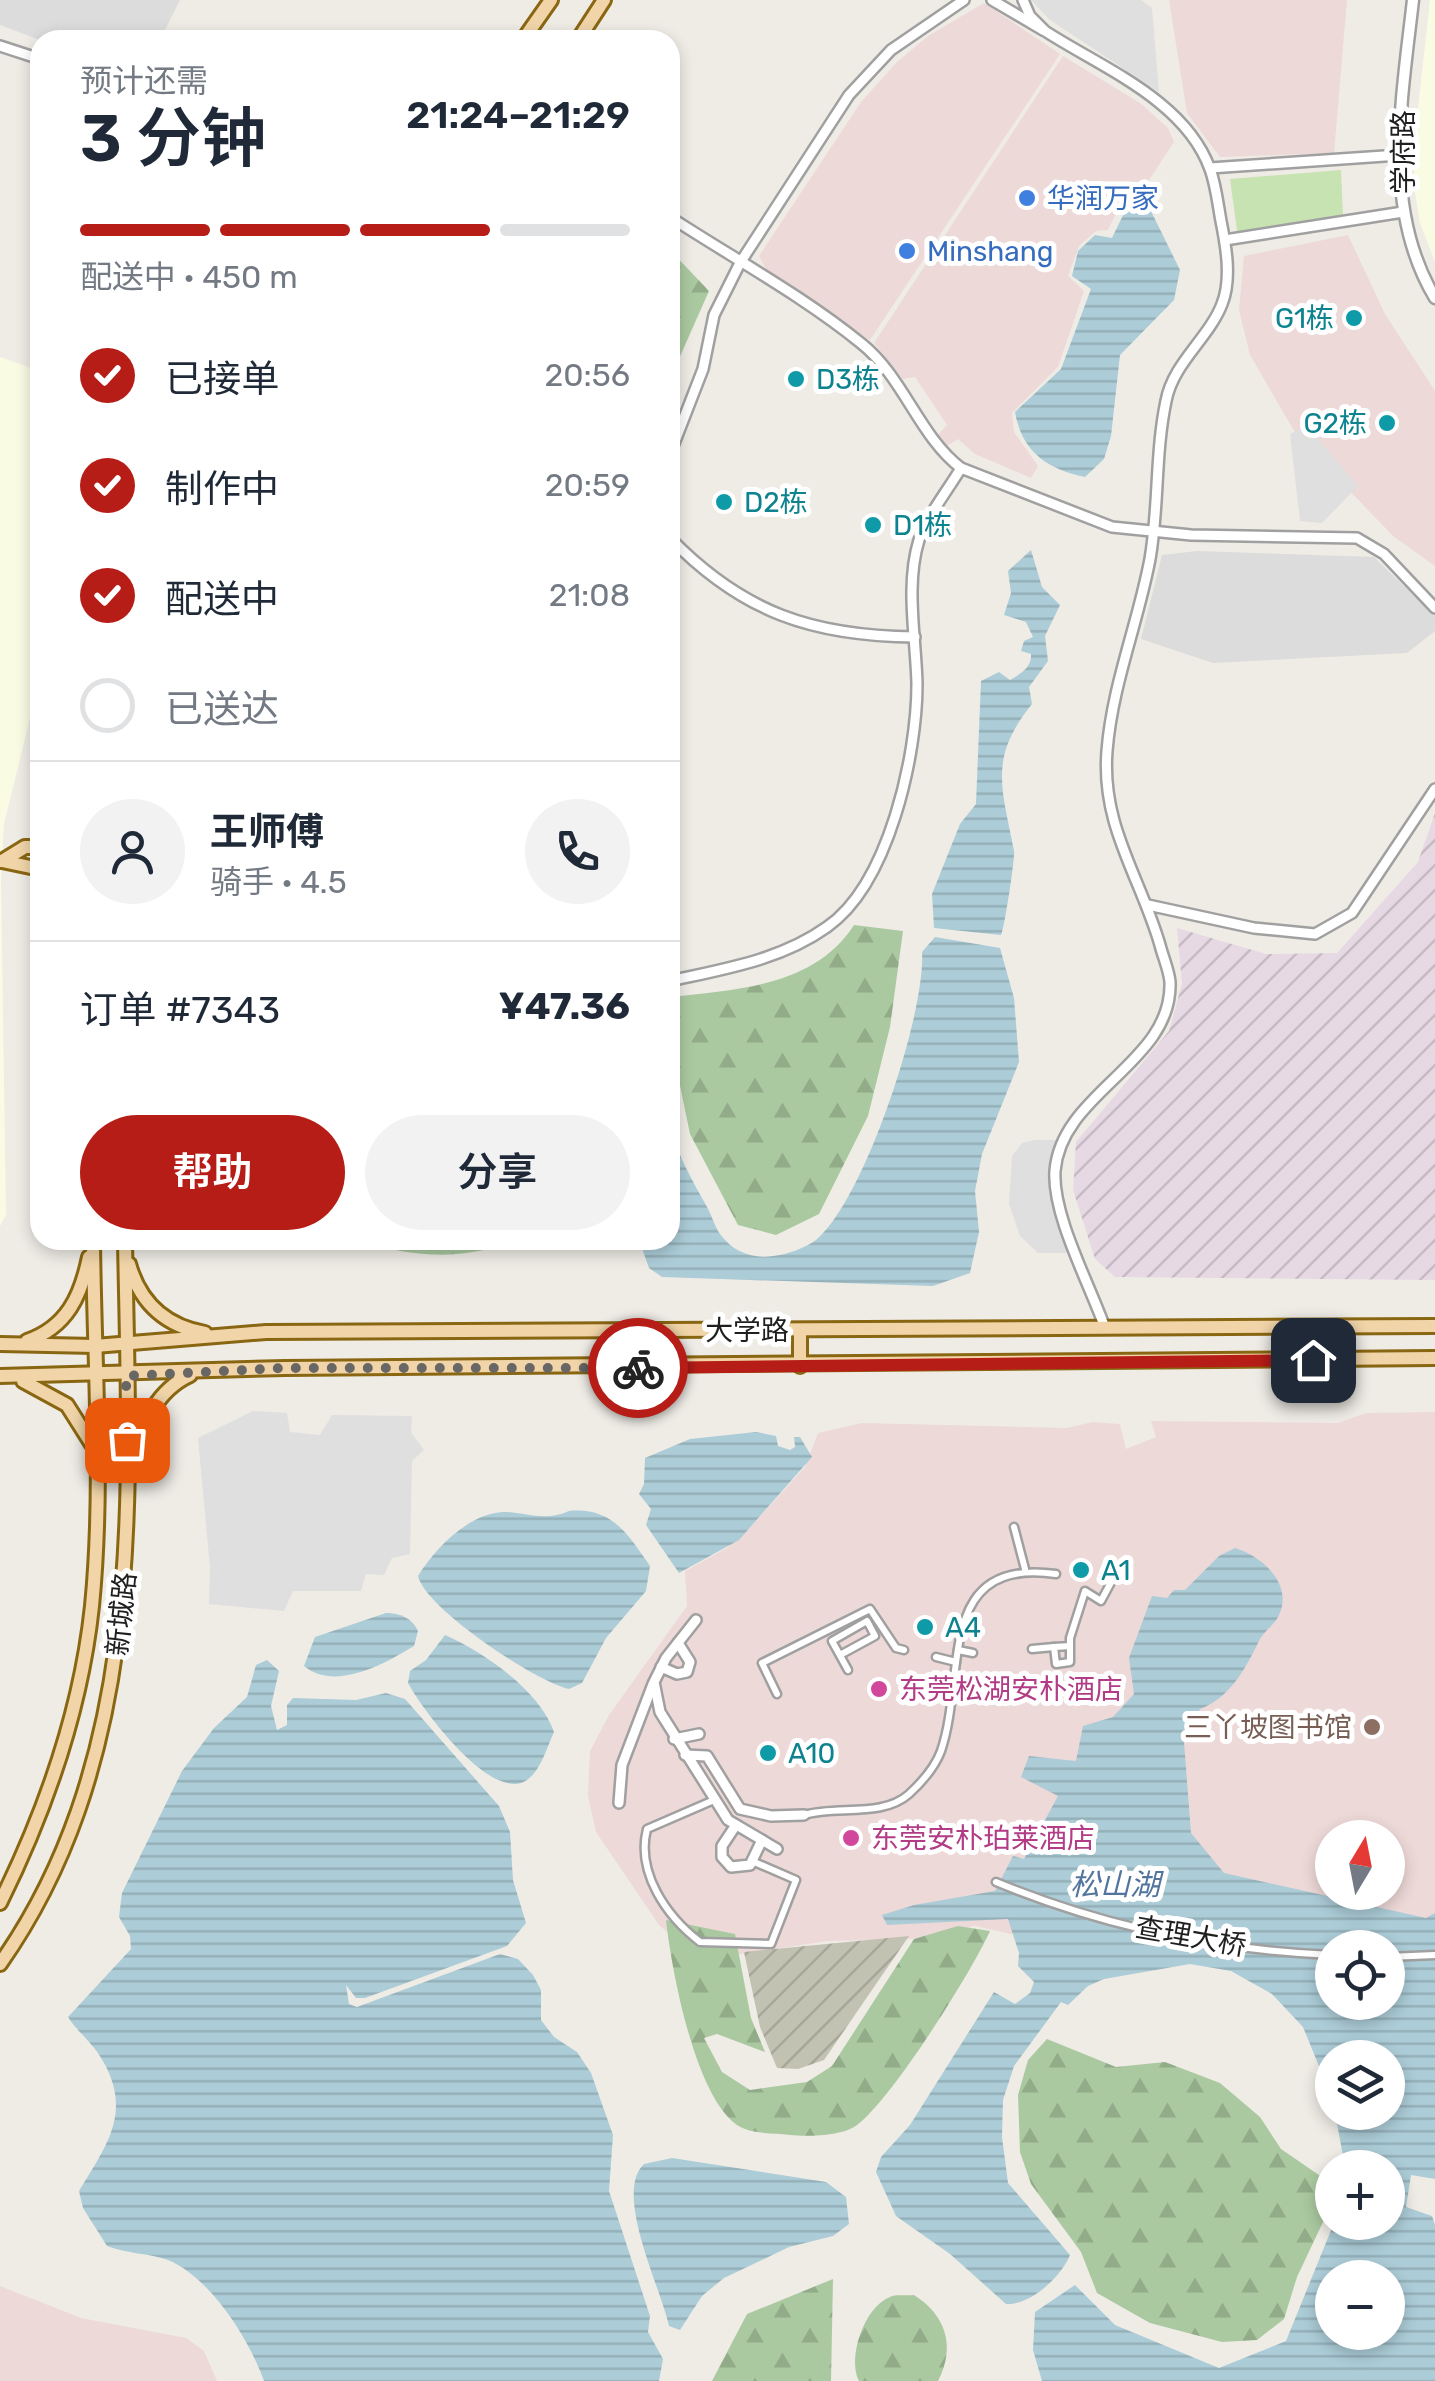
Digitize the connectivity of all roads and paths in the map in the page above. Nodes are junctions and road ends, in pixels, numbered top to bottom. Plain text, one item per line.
1 (551, 0) edge
2 (604, 0) edge
3 (965, 0) edge
4 (992, 0) edge
5 (1023, 0) edge
6 (1413, 0) edge
7 (530, 30) edge
8 (584, 30) edge
9 (1045, 31) junction
10 (0, 46) edge
11 (30, 56) edge
12 (1399, 155) junction
13 (1210, 168) junction
14 (1403, 212) junction
15 (680, 224) edge
16 (1225, 240) junction
17 (740, 263) junction
18 (1435, 298) edge
19 (680, 429) edge
20 (962, 468) junction
21 (1152, 533) junction
22 (680, 547) edge
23 (1435, 608) edge
24 (916, 637) junction
25 (1435, 790) edge
26 (30, 847) edge
27 (1, 860) edge
28 (30, 867) edge
29 (1148, 905) junction
30 (680, 978) edge
31 (90, 1250) edge
32 (92, 1250) edge
33 (125, 1250) edge
34 (127, 1250) edge
35 (1435, 1326) edge
36 (1105, 1328) junction
37 (800, 1330) junction
38 (228, 1335) junction
39 (0, 1344) edge
40 (15, 1344) junction
41 (126, 1344) junction
42 (95, 1346) junction
43 (1435, 1358) edge
44 (800, 1366) junction
45 (204, 1371) junction
46 (96, 1376) junction
47 (126, 1376) junction
48 (3, 1377) edge
49 (96, 1453) junction
50 (127, 1474) junction
51 (1014, 1527) dead end
52 (1025, 1570) junction
53 (1116, 1573) dead end
54 (1056, 1574) dead end
55 (696, 1620) dead end
56 (883, 1626) junction
57 (873, 1632) junction
58 (678, 1643) junction
59 (1070, 1646) junction
60 (1054, 1647) junction
61 (1032, 1649) dead end
62 (904, 1650) dead end
63 (958, 1650) junction
64 (972, 1653) dead end
65 (840, 1655) junction
66 (936, 1657) dead end
67 (956, 1662) junction
68 (661, 1666) junction
69 (848, 1670) dead end
70 (654, 1682) junction
71 (777, 1694) dead end
72 (699, 1734) dead end
73 (674, 1739) junction
74 (684, 1756) junction
75 (714, 1800) junction
76 (619, 1803) dead end
77 (804, 1815) joint
78 (736, 1825) junction
79 (762, 1840) junction
80 (777, 1849) dead end
81 (752, 1861) junction
82 (996, 1882) dead end
83 (0, 1903) edge
84 (1315, 1954) edge
85 (1435, 1956) edge
86 (1405, 1957) edge
87 (0, 1964) edge

1 - 7 main road
2 - 8 main road
3 - 17 street
4 - 9 street
5 - 9 street
6 - 12 street, 学府路
9 - 13 street
10 - 11 street
12 - 13 street
12 - 14 street, 学府路
13 - 16 street
14 - 16 street
14 - 18 street, 学府路
15 - 17 street
16 - 21 street
17 - 19 street
17 - 20 street
20 - 21 street
20 - 24 street
21 - 23 street
21 - 29 street
22 - 24 street
24 - 30 street
25 - 29 street
26 - 27 main road
27 - 28 main road
29 - 36 street
31 - 40 main road
32 - 42 main road, 新城路
33 - 41 main road, 新城路
34 - 38 main road
35 - 36 main road, 大学路
36 - 37 main road, 大学路
37 - 38 main road, 大学路
37 - 44 main road
38 - 41 main road, 大学路
39 - 40 main road, 大学路
40 - 42 main road, 大学路
41 - 42 main road, 大学路
41 - 47 main road, 新城路
42 - 46 main road, 新城路
43 - 44 main road, 大学路
44 - 45 main road, 大学路
45 - 47 main road, 大学路
45 - 50 main road
46 - 47 main road, 大学路
46 - 48 main road, 大学路
46 - 49 main road, 新城路
47 - 50 main road, 新城路
48 - 49 main road
49 - 83 main road, 新城路
50 - 87 main road, 新城路
51 - 52 street
52 - 54 street
52 - 63 street
53 - 59 street
55 - 58 street
56 - 57 street
56 - 62 street
56 - 71 street
57 - 65 street
57 - 65 street
58 - 68 street
58 - 68 street
59 - 60 street
59 - 60 street
60 - 61 street
63 - 64 street
63 - 67 street
65 - 69 street
66 - 67 street
67 - 77 street
68 - 70 street
70 - 73 street
70 - 76 street
72 - 73 street
73 - 74 street
74 - 75 street
74 - 77 street
75 - 78 street
75 - 81 street
78 - 79 street
78 - 81 street
79 - 80 street
79 - 81 street
82 - 84 street, 查理大桥
85 - 86 street

